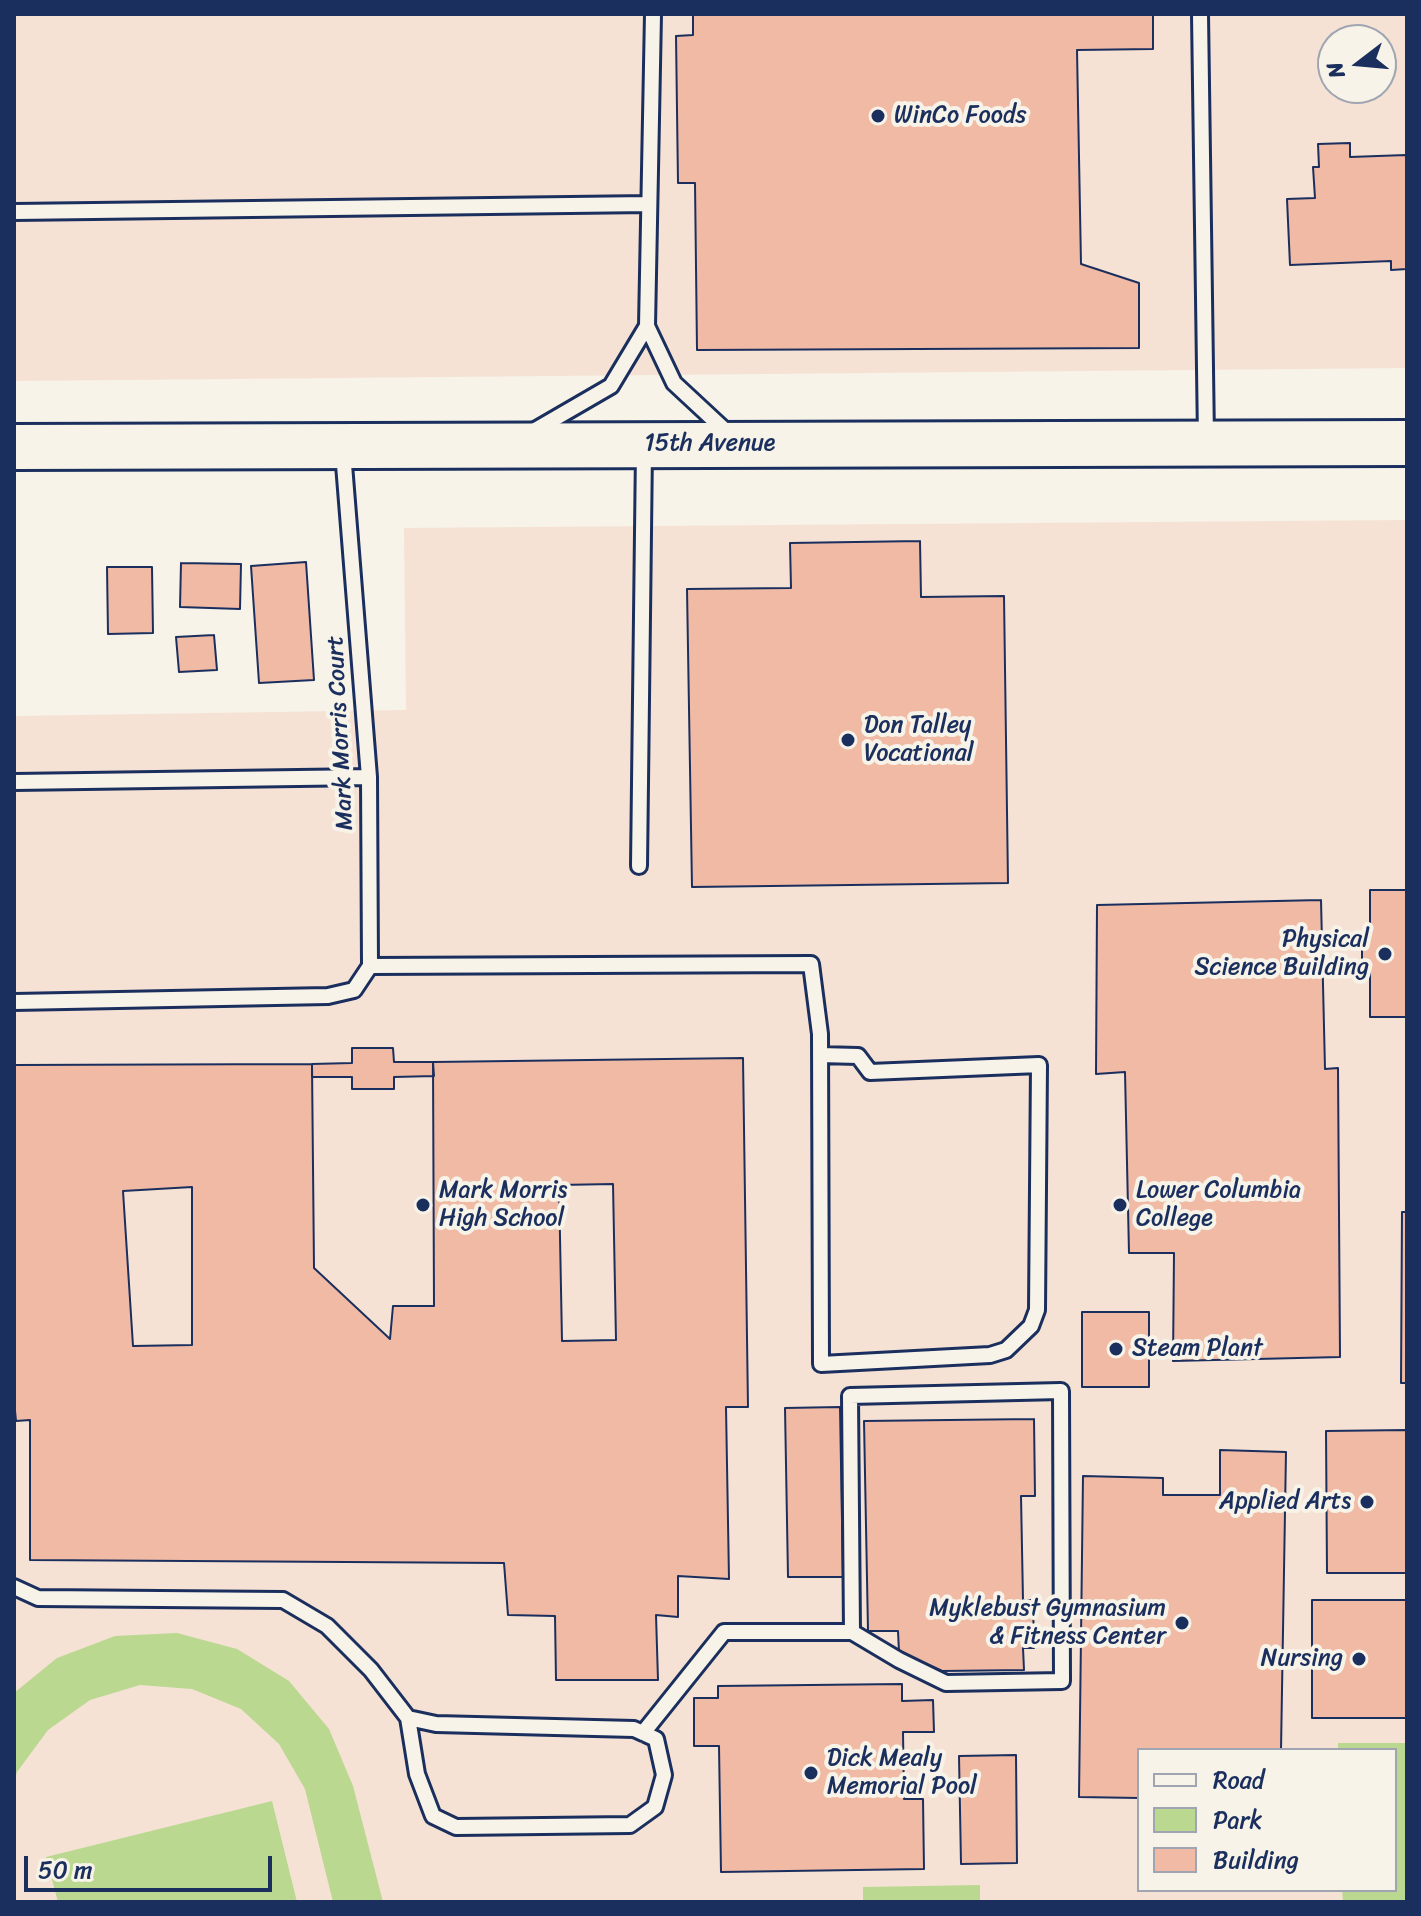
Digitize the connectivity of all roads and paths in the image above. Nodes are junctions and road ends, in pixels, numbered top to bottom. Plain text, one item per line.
1 (653, 14) edge
2 (1200, 14) edge
3 (649, 204) junction
4 (14, 212) edge
5 (647, 326) junction
6 (343, 443) junction
7 (511, 443) junction
8 (1206, 443) junction
9 (1407, 443) edge
10 (644, 444) junction
11 (740, 444) junction
12 (14, 447) edge
13 (369, 777) junction
14 (14, 782) edge
15 (639, 866) dead end
16 (370, 966) junction
17 (14, 1002) edge
18 (820, 1055) junction
19 (14, 1587) edge
20 (852, 1632) junction
21 (408, 1718) junction
22 (643, 1733) junction

1 - 3 lane
2 - 8 lane
3 - 4 lane
3 - 5 lane
5 - 7 lane
5 - 11 lane
6 - 7 main road, 15th Avenue
6 - 12 main road, 15th Avenue
6 - 13 lane, Mark Morris Court
7 - 10 main road, 15th Avenue
8 - 9 main road, 15th Avenue
8 - 11 main road, 15th Avenue
10 - 11 main road, 15th Avenue
10 - 15 lane
13 - 14 lane
13 - 16 lane, Mark Morris Court
16 - 17 lane
16 - 18 lane
18 - 18 lane
19 - 21 lane
20 - 20 lane
20 - 22 lane
21 - 22 lane
21 - 22 lane

